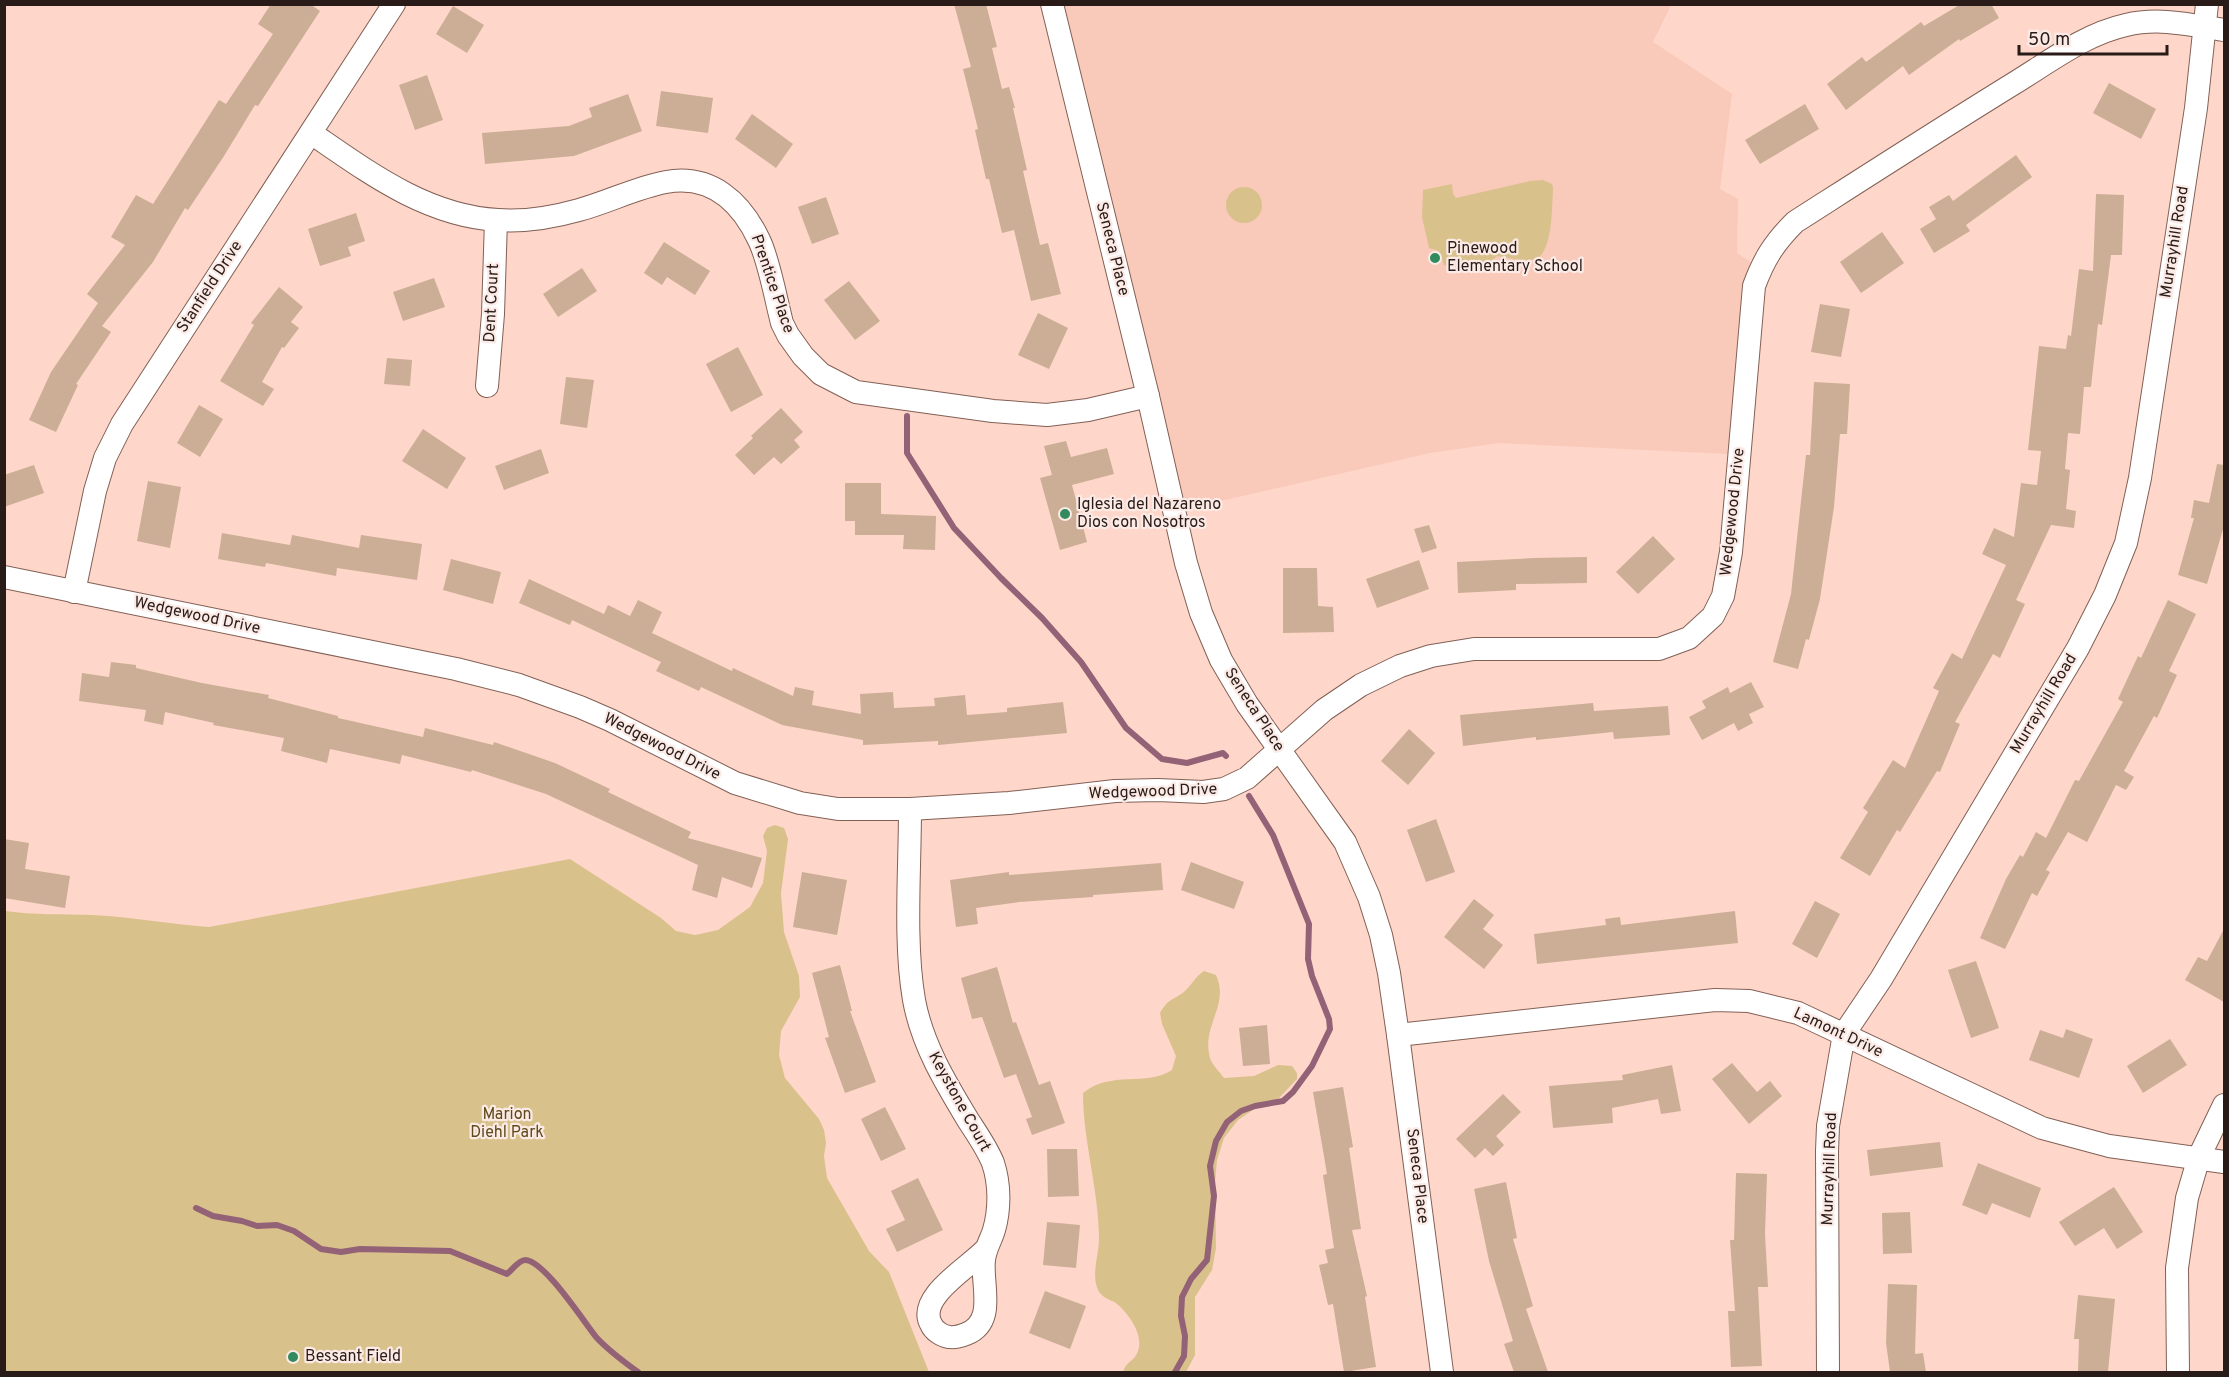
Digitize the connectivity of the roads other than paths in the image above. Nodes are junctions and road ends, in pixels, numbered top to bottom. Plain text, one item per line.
1 (394, 4) edge
2 (1052, 4) edge
3 (2207, 4) edge
4 (2214, 29) edge
5 (311, 133) junction
6 (496, 220) junction
7 (487, 386) dead end
8 (1148, 396) junction
9 (4, 577) edge
10 (74, 592) junction
11 (1279, 748) junction
12 (910, 810) junction
13 (1844, 1034) junction
14 (1398, 1035) junction
15 (2224, 1105) edge
16 (2199, 1157) junction
17 (2224, 1162) edge
18 (986, 1249) dead end
19 (1442, 1372) edge
20 (1828, 1372) edge
21 (2178, 1372) edge

1 - 5 street, Stanfield Drive
2 - 8 street, Seneca Place
3 - 4 street, Murrayhill Road
4 - 11 street, Wedgewood Drive
4 - 13 street, Murrayhill Road
5 - 6 street, Prentice Place
5 - 10 street, Stanfield Drive
6 - 7 street, Dent Court
6 - 8 street, Prentice Place
8 - 11 street, Seneca Place
9 - 10 street, Wedgewood Drive
10 - 12 street, Wedgewood Drive
11 - 12 street, Wedgewood Drive
11 - 14 street, Seneca Place
12 - 18 street, Keystone Court
13 - 14 street, Lamont Drive
13 - 16 street, Lamont Drive
13 - 20 street, Murrayhill Road
14 - 19 street, Seneca Place
15 - 16 street
16 - 17 street, Lamont Drive
16 - 21 street

